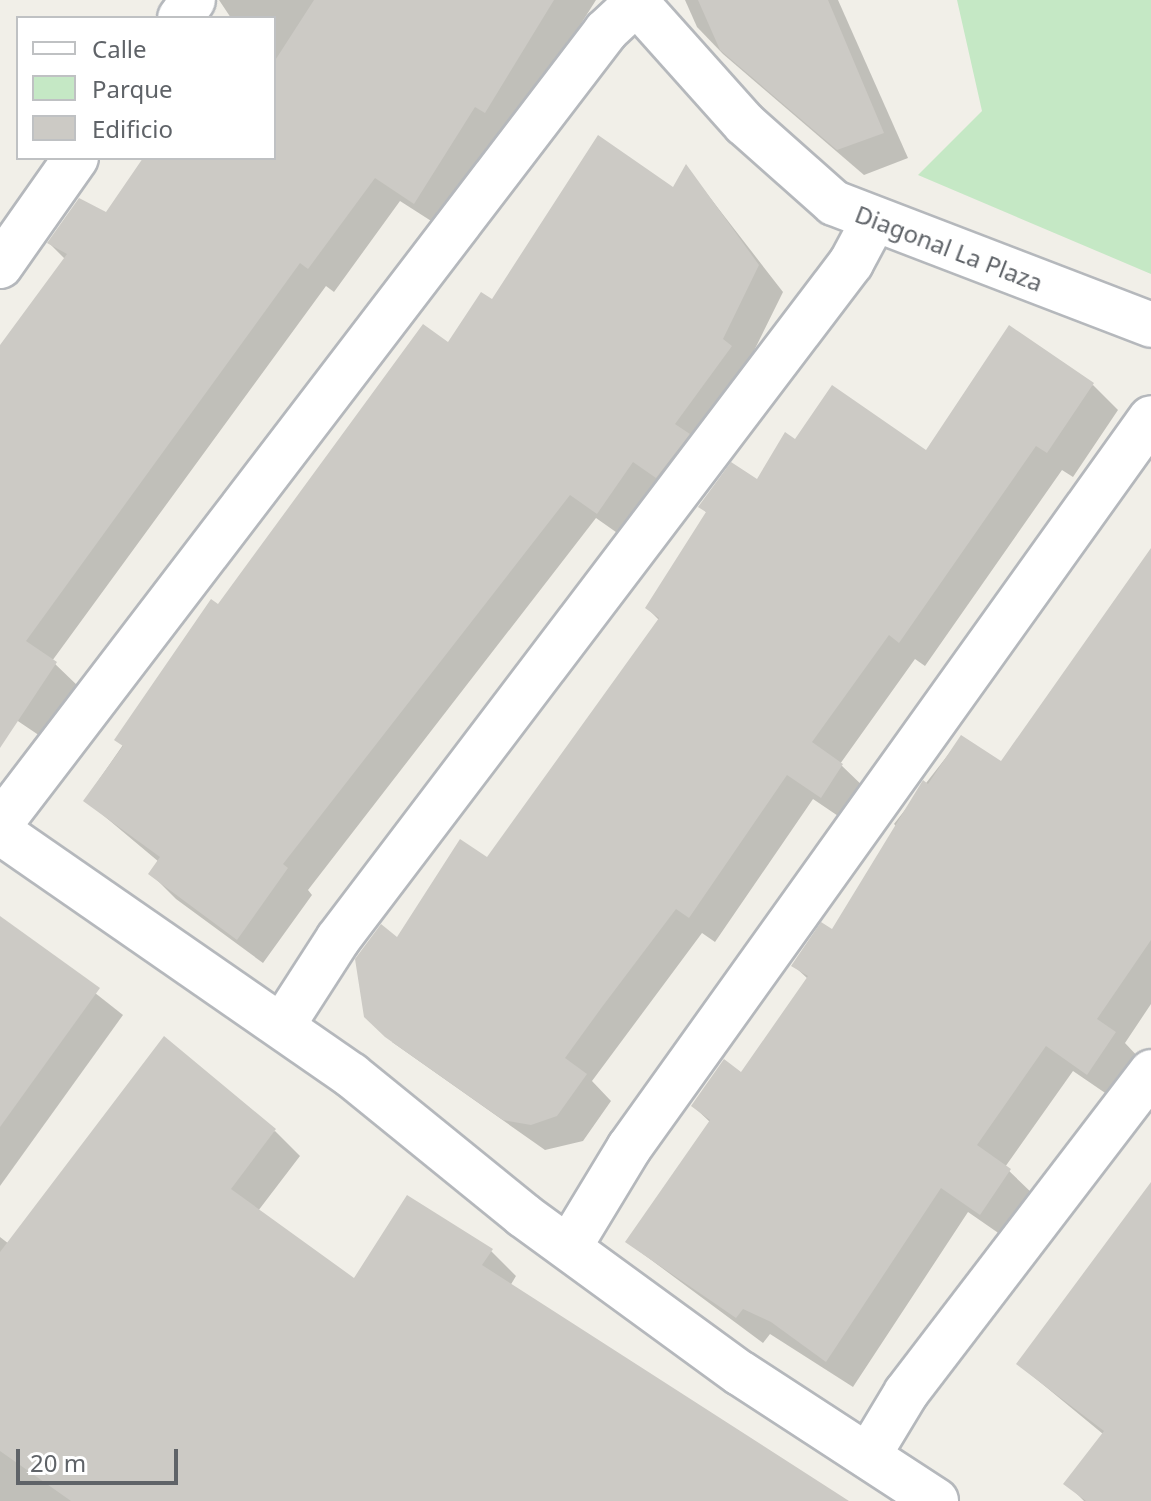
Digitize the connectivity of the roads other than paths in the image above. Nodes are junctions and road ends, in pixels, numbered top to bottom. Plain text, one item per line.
1 (635, 2) edge
2 (75, 160) edge
3 (873, 222) junction
4 (0, 266) edge
5 (1151, 325) edge
6 (1151, 418) edge
7 (0, 824) edge
8 (0, 832) edge
9 (282, 1026) junction
10 (1151, 1072) edge
11 (569, 1247) junction
12 (868, 1456) junction
13 (936, 1501) edge

1 - 3 street, Diagonal La Plaza
1 - 7 street
2 - 4 street
3 - 5 street, Diagonal La Plaza
3 - 9 street
6 - 11 street
8 - 9 street
9 - 11 street
10 - 12 street
11 - 12 street
12 - 13 street

